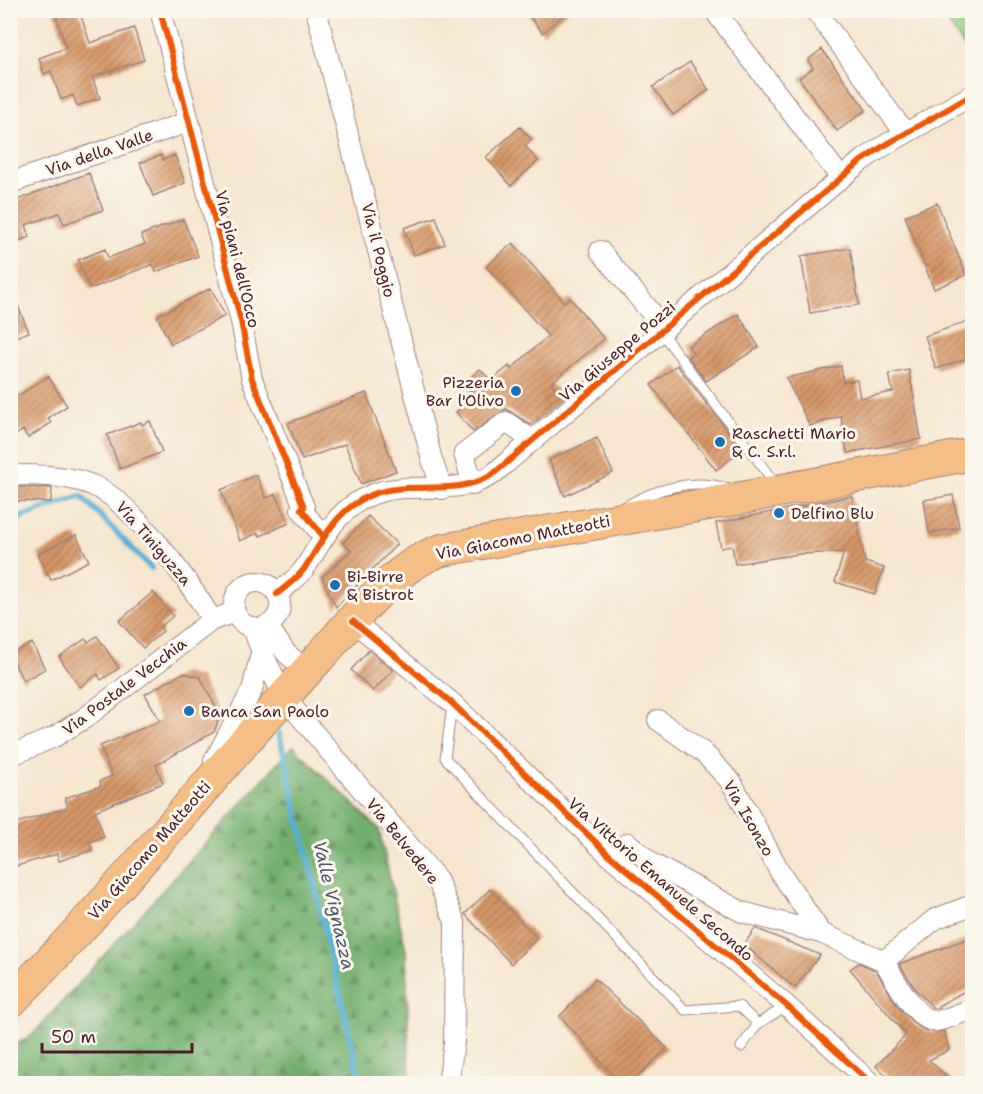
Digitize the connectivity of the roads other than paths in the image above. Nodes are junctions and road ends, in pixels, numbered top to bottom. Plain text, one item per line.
1 (160, 10) edge
2 (316, 10) edge
3 (714, 10) edge
4 (815, 10) edge
5 (972, 95) edge
6 (188, 122) junction
7 (905, 133) junction
8 (841, 177) junction
9 (10, 183) edge
10 (600, 250) dead end
11 (663, 330) junction
12 (532, 440) junction
13 (972, 454) edge
14 (10, 475) edge
15 (473, 485) junction
16 (442, 489) junction
17 (780, 490) junction
18 (323, 536) junction
19 (277, 594) junction
20 (236, 612) junction
21 (212, 620) junction
22 (353, 621) junction
23 (260, 626) junction
24 (261, 654) junction
25 (307, 671) junction
26 (284, 696) junction
27 (452, 703) junction
28 (658, 720) dead end
29 (10, 756) edge
30 (184, 811) junction
31 (609, 855) junction
32 (972, 904) edge
33 (821, 933) junction
34 (884, 961) junction
35 (10, 1002) edge
36 (787, 1006) junction
37 (972, 1009) edge
38 (758, 1024) junction
39 (741, 1047) dead end
40 (448, 1083) edge
41 (872, 1083) edge

1 - 6 street, Via piani dell'Occo
2 - 16 street, Via il Poggio
3 - 8 street
4 - 7 street
5 - 7 street, Via Giuseppe Pozzi
6 - 9 street, Via della Valle
6 - 18 street, Via piani dell'Occo
7 - 8 street, Via Giuseppe Pozzi
8 - 11 street, Via Giuseppe Pozzi
10 - 11 street, Via Giuseppe Pozzi
11 - 12 street, Via Giuseppe Pozzi
11 - 17 lane
12 - 15 street, Via Giuseppe Pozzi
12 - 15 street
13 - 17 main road, Via Giacomo Matteotti
14 - 21 street, Via Tiniguzza
15 - 16 street, Via Giuseppe Pozzi
16 - 18 street, Via Giuseppe Pozzi
17 - 22 main road, Via Giacomo Matteotti
18 - 19 street, Via Giuseppe Pozzi
19 - 20 street
19 - 23 street
20 - 21 street, Via Postale Vecchia
20 - 23 street
21 - 29 street, Via Postale Vecchia
22 - 25 main road, Via Giacomo Matteotti
22 - 27 street, Via Vittorio Emanuele Secondo
23 - 24 street, Via Belvedere
23 - 25 street
24 - 26 street, Via Belvedere
24 - 30 street
25 - 26 main road, Via Giacomo Matteotti
26 - 30 main road, Via Giacomo Matteotti
26 - 40 street, Via Belvedere
27 - 31 street, Via Vittorio Emanuele Secondo
27 - 38 lane
28 - 33 street, Via Isonzo
30 - 35 main road, Via Giacomo Matteotti
31 - 33 street
31 - 36 street, Via Vittorio Emanuele Secondo
32 - 34 street
33 - 34 street
34 - 37 street
36 - 38 lane
36 - 41 street, Via Vittorio Emanuele Secondo
38 - 39 lane

